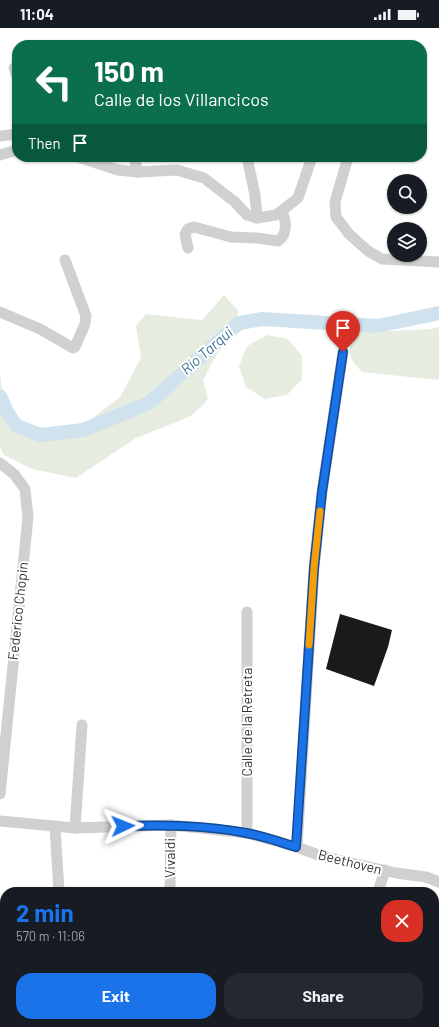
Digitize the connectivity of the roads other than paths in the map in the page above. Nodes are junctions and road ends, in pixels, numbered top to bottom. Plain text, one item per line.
1 (12, 135) edge
2 (0, 136) edge
3 (12, 151) edge
4 (0, 155) edge
5 (93, 162) edge
6 (135, 162) edge
7 (248, 162) edge
8 (310, 162) edge
9 (347, 162) edge
10 (138, 172) junction
11 (282, 211) junction
12 (257, 218) junction
13 (188, 248) dead end
14 (65, 260) dead end
15 (439, 262) edge
16 (0, 312) edge
17 (343, 352) dead end
18 (0, 462) edge
19 (247, 612) dead end
20 (82, 725) dead end
21 (0, 794) edge
22 (0, 821) edge
23 (171, 825) junction
24 (55, 827) junction
25 (75, 828) junction
26 (247, 833) junction
27 (296, 847) junction
28 (385, 870) junction
29 (439, 882) edge
30 (59, 887) edge
31 (170, 887) edge
32 (380, 887) edge

1 - 2 street
3 - 4 street
5 - 10 street
6 - 10 street
7 - 12 street
8 - 11 street
9 - 15 street
10 - 12 street
11 - 12 street
11 - 13 street
14 - 16 street
17 - 27 street
18 - 21 street, Federico Chopin
19 - 26 street, Calle de la Retreta
20 - 25 street
22 - 24 street, Beethoven
23 - 25 street, Beethoven
23 - 26 street, Beethoven
23 - 31 street, Vivaldi
24 - 25 street, Beethoven
24 - 30 street
26 - 27 street, Beethoven
27 - 28 street, Beethoven
28 - 29 street, Beethoven
28 - 32 street

